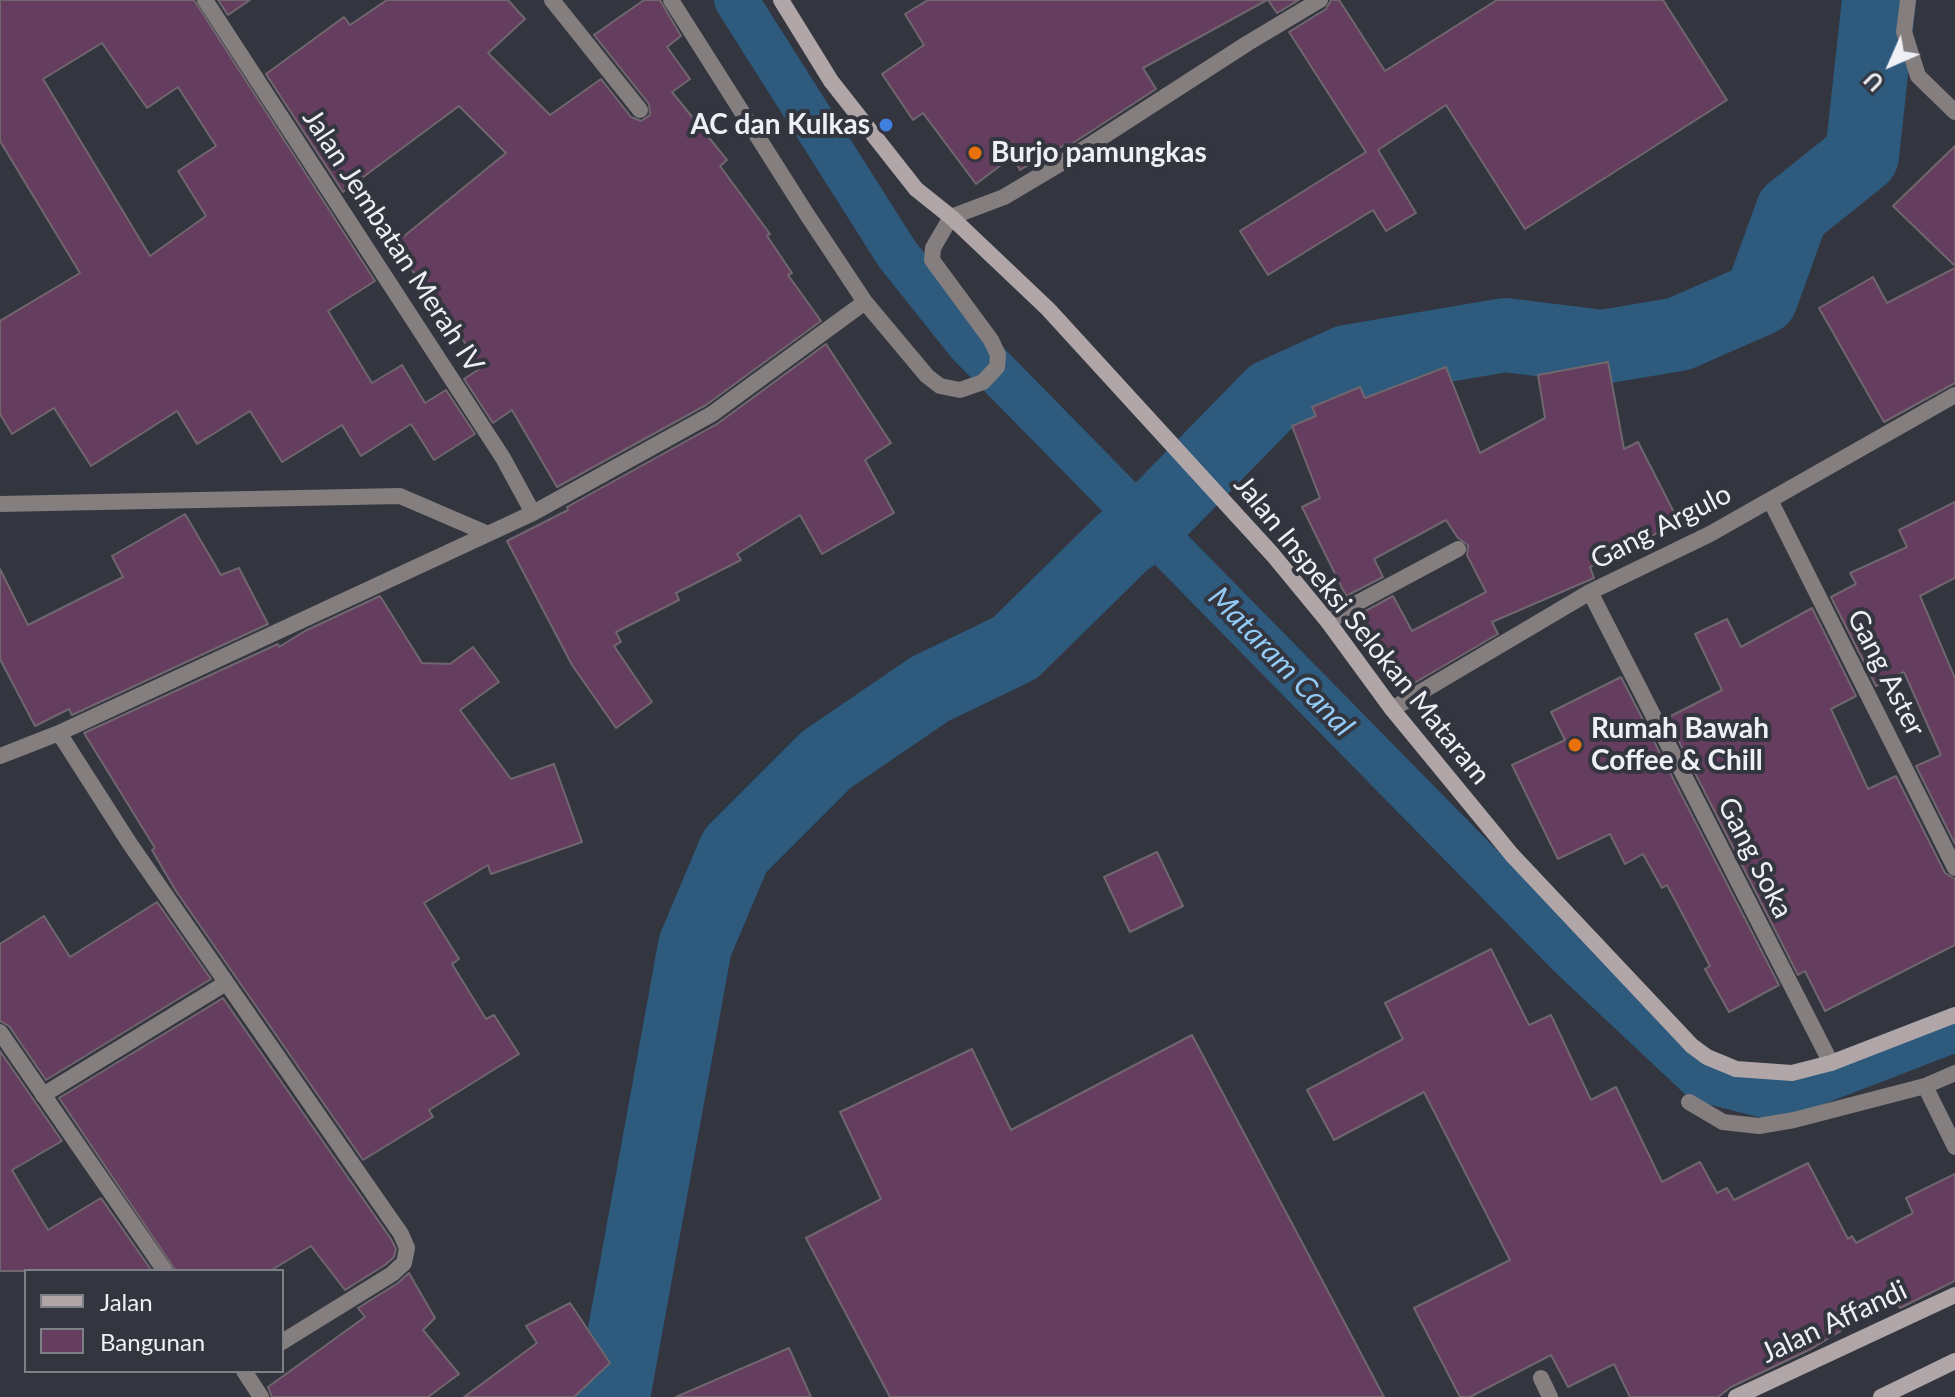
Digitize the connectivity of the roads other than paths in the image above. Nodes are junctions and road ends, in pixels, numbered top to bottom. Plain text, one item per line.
1 (205, 0) edge
2 (552, 0) edge
3 (671, 0) edge
4 (781, 0) edge
5 (1320, 0) edge
6 (1908, 0) edge
7 (640, 110) dead end
8 (1955, 112) edge
9 (951, 217) junction
10 (865, 302) junction
11 (1955, 395) edge
12 (1770, 500) junction
13 (0, 504) edge
14 (533, 513) junction
15 (486, 533) junction
16 (1458, 549) dead end
17 (1590, 592) junction
18 (1329, 623) junction
19 (1392, 709) junction
20 (59, 733) junction
21 (0, 756) edge
22 (1955, 868) edge
23 (226, 983) junction
24 (1955, 1015) edge
25 (0, 1032) edge
26 (1831, 1063) junction
27 (1955, 1073) edge
28 (1925, 1086) junction
29 (43, 1095) junction
30 (1689, 1102) dead end
31 (1955, 1147) edge
32 (164, 1269) edge
33 (1955, 1295) edge
34 (284, 1341) edge
35 (1955, 1361) edge
36 (245, 1373) edge
37 (1541, 1378) dead end
38 (261, 1397) edge
39 (1550, 1397) edge
40 (1736, 1397) edge
41 (1881, 1397) edge

1 - 14 street, Jalan Jembatan Merah IV
2 - 7 street
3 - 10 street
4 - 9 main road, Jalan Inspeksi Selokan Mataram
5 - 9 street
6 - 8 street
9 - 10 street
9 - 18 main road, Jalan Inspeksi Selokan Mataram
10 - 14 street
11 - 12 street, Gang Argulo
12 - 17 street, Gang Argulo
12 - 22 street, Gang Aster
13 - 15 street
14 - 15 street
15 - 20 street
16 - 18 street
17 - 19 street, Gang Argulo
17 - 26 street, Gang Soka
18 - 19 main road, Jalan Inspeksi Selokan Mataram
19 - 26 main road, Jalan Inspeksi Selokan Mataram
20 - 21 street
20 - 23 street
23 - 29 street
23 - 34 street
24 - 26 main road, Jalan Inspeksi Selokan Mataram
25 - 29 street
27 - 28 street
28 - 30 street
28 - 31 street
29 - 32 street
33 - 40 main road, Jalan Affandi
35 - 41 main road
36 - 38 street
37 - 39 street

